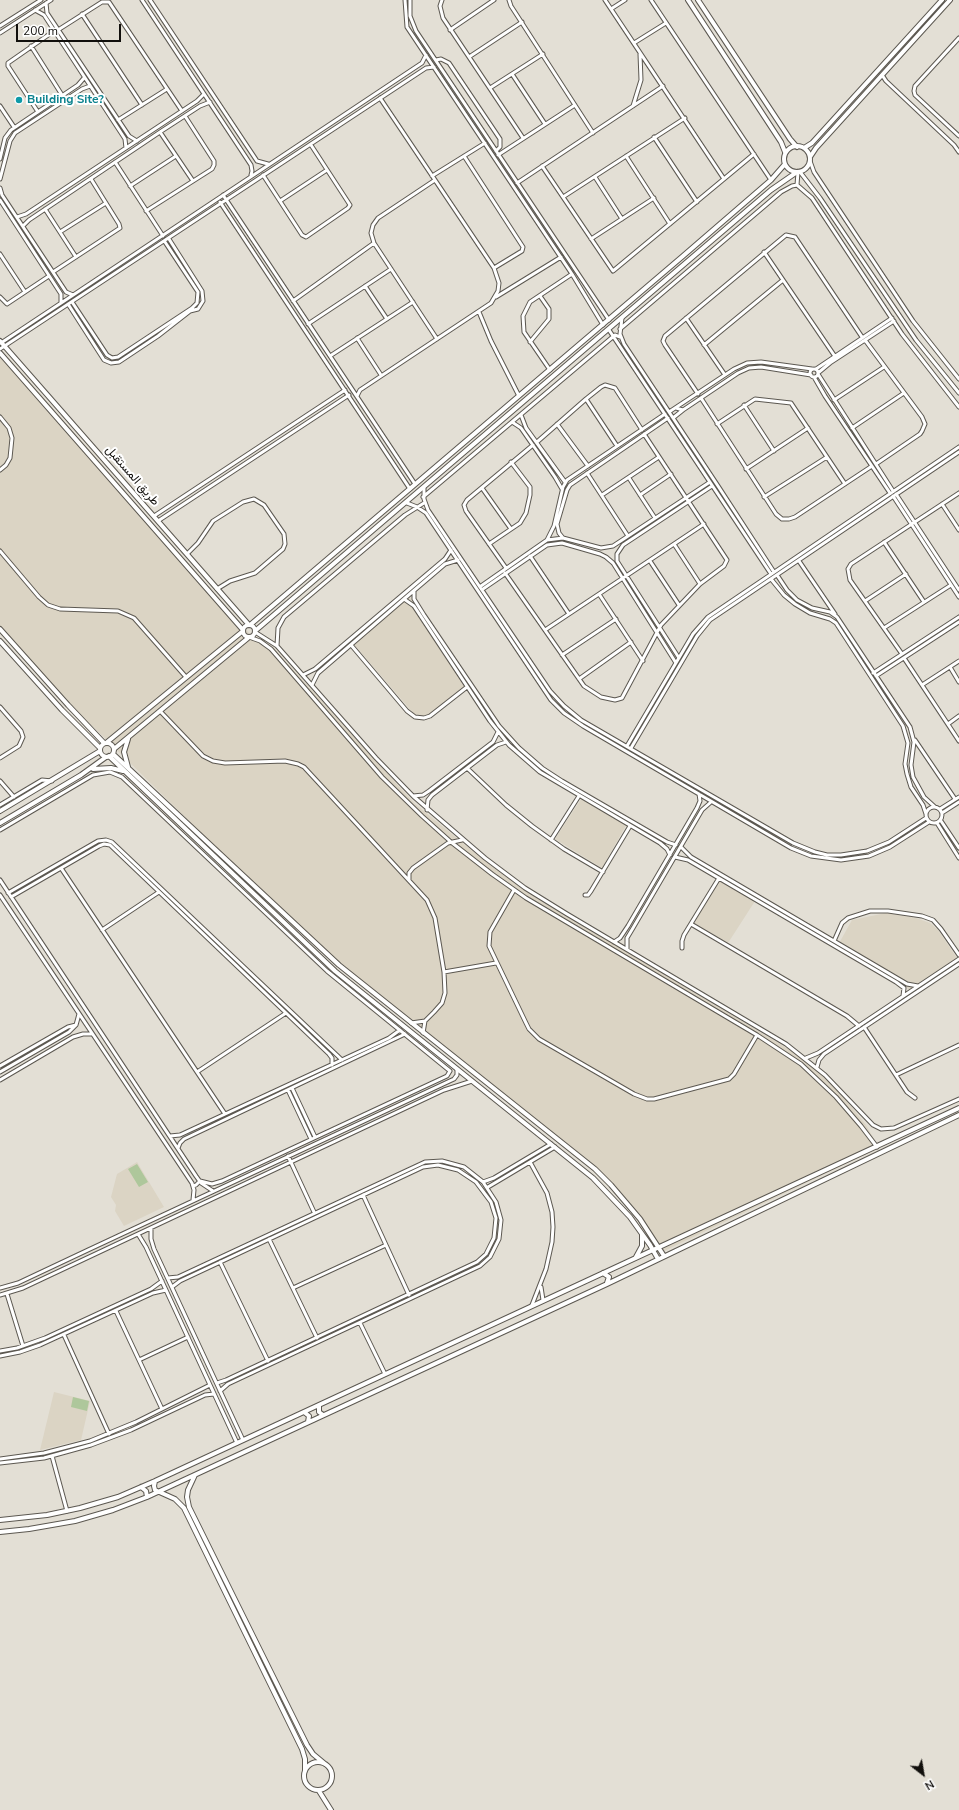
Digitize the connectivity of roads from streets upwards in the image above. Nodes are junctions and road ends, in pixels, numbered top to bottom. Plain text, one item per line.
1 (41, 0) edge
2 (51, 0) edge
3 (142, 0) edge
4 (150, 0) edge
5 (405, 0) edge
6 (410, 0) edge
7 (442, 0) edge
8 (494, 0) edge
9 (509, 0) edge
10 (605, 0) edge
11 (625, 0) edge
12 (651, 0) edge
13 (688, 0) edge
14 (698, 0) edge
15 (942, 0) edge
16 (950, 0) edge
17 (46, 3) junction
18 (611, 9) junction
19 (35, 10) junction
20 (46, 14) junction
21 (82, 14) junction
22 (522, 22) junction
23 (666, 23) junction
24 (4, 24) junction
25 (920, 24) junction
26 (0, 26) edge
27 (168, 26) junction
28 (7, 28) junction
29 (925, 28) junction
30 (58, 30) junction
31 (162, 30) junction
32 (450, 30) junction
33 (54, 32) junction
34 (0, 33) edge
35 (959, 38) edge
36 (634, 43) junction
37 (31, 46) junction
38 (640, 52) junction
39 (543, 54) junction
40 (426, 55) junction
41 (469, 57) junction
42 (436, 60) junction
43 (434, 67) junction
44 (512, 74) junction
45 (882, 75) junction
46 (84, 78) junction
47 (90, 86) junction
48 (663, 86) junction
49 (490, 88) junction
50 (167, 89) junction
51 (204, 94) junction
52 (62, 95) junction
53 (380, 98) junction
54 (197, 101) junction
55 (210, 102) junction
56 (142, 105) junction
57 (575, 105) junction
58 (0, 106) edge
59 (200, 106) junction
60 (633, 106) junction
61 (182, 111) junction
62 (38, 112) junction
63 (185, 116) junction
64 (685, 118) junction
65 (118, 120) junction
66 (545, 124) junction
67 (14, 127) junction
68 (481, 128) junction
69 (477, 131) junction
70 (823, 131) junction
71 (160, 132) junction
72 (593, 133) junction
73 (240, 134) junction
74 (828, 135) junction
75 (129, 136) junction
76 (959, 136) edge
77 (233, 138) junction
78 (523, 138) junction
79 (654, 138) junction
80 (125, 139) junction
81 (137, 141) junction
82 (485, 143) junction
83 (310, 144) junction
84 (797, 146) junction
85 (126, 148) junction
86 (804, 148) junction
87 (496, 151) junction
88 (785, 152) junction
89 (959, 152) edge
90 (129, 153) junction
91 (754, 154) junction
92 (498, 155) junction
93 (176, 156) junction
94 (464, 156) junction
95 (626, 156) junction
96 (810, 159) junction
97 (0, 160) edge
98 (115, 162) junction
99 (4, 163) junction
100 (270, 164) junction
101 (785, 164) junction
102 (542, 166) junction
103 (327, 170) junction
104 (798, 172) junction
105 (263, 175) junction
106 (432, 176) junction
107 (595, 176) junction
108 (249, 177) junction
109 (0, 179) edge
110 (91, 179) junction
111 (724, 179) junction
112 (435, 180) junction
113 (771, 180) junction
114 (193, 181) junction
115 (517, 183) junction
116 (797, 185) junction
117 (130, 186) junction
118 (0, 188) edge
119 (829, 193) junction
120 (223, 195) junction
121 (563, 197) junction
122 (654, 198) junction
123 (820, 198) junction
124 (218, 199) junction
125 (0, 200) edge
126 (226, 200) junction
127 (280, 201) junction
128 (697, 202) junction
129 (106, 203) junction
130 (221, 204) junction
131 (45, 209) junction
132 (146, 211) junction
133 (17, 217) junction
134 (622, 219) junction
135 (670, 224) junction
136 (23, 226) junction
137 (60, 232) junction
138 (162, 236) junction
139 (169, 239) junction
140 (591, 239) junction
141 (165, 242) junction
142 (374, 243) junction
143 (764, 252) junction
144 (0, 254) edge
145 (76, 257) junction
146 (561, 257) junction
147 (391, 268) junction
148 (494, 268) junction
149 (53, 272) junction
150 (572, 274) junction
151 (49, 276) junction
152 (783, 280) junction
153 (281, 283) junction
154 (276, 286) junction
155 (365, 286) junction
156 (63, 288) junction
157 (58, 290) junction
158 (25, 292) junction
159 (73, 295) junction
160 (540, 296) junction
161 (0, 297) edge
162 (496, 298) junction
163 (293, 301) junction
164 (72, 302) junction
165 (413, 302) junction
166 (61, 303) junction
167 (68, 304) junction
168 (597, 304) junction
169 (593, 306) junction
170 (479, 312) junction
171 (622, 318) junction
172 (686, 318) junction
173 (387, 319) junction
174 (609, 320) junction
175 (893, 320) junction
176 (308, 324) junction
177 (603, 325) junction
178 (620, 329) junction
179 (609, 330) junction
180 (91, 331) junction
181 (87, 334) junction
182 (149, 336) junction
183 (614, 336) junction
184 (620, 337) junction
185 (862, 337) junction
186 (357, 338) junction
187 (437, 339) junction
188 (152, 340) junction
189 (865, 340) junction
190 (0, 342) edge
191 (530, 342) junction
192 (4, 346) junction
193 (704, 346) junction
194 (0, 349) edge
195 (0, 353) edge
196 (834, 355) junction
197 (330, 356) junction
198 (884, 367) junction
199 (814, 369) junction
200 (550, 370) junction
201 (818, 374) junction
202 (725, 375) junction
203 (381, 376) junction
204 (812, 376) junction
205 (959, 378) edge
206 (652, 385) junction
207 (648, 388) junction
208 (345, 390) junction
209 (352, 390) junction
210 (360, 390) junction
211 (524, 392) junction
212 (904, 393) junction
213 (959, 393) edge
214 (698, 394) junction
215 (348, 395) junction
216 (357, 396) junction
217 (520, 396) junction
218 (701, 398) junction
219 (529, 399) junction
220 (586, 399) junction
221 (834, 400) junction
222 (744, 405) junction
223 (959, 407) edge
224 (676, 408) junction
225 (683, 410) junction
226 (669, 412) junction
227 (665, 414) junction
228 (521, 415) junction
229 (369, 416) junction
230 (0, 417) edge
231 (668, 418) junction
232 (673, 418) junction
233 (364, 419) junction
234 (512, 422) junction
235 (524, 423) junction
236 (294, 424) junction
237 (557, 424) junction
238 (717, 424) junction
239 (519, 426) junction
240 (808, 428) junction
241 (852, 428) junction
242 (297, 429) junction
243 (642, 430) junction
244 (644, 434) junction
245 (537, 442) junction
246 (533, 445) junction
247 (617, 446) junction
248 (959, 446) edge
249 (695, 450) junction
250 (774, 451) junction
251 (959, 452) edge
252 (691, 453) junction
253 (827, 456) junction
254 (660, 457) junction
255 (512, 462) junction
256 (551, 463) junction
257 (876, 464) junction
258 (547, 465) junction
259 (588, 466) junction
260 (872, 466) junction
261 (746, 469) junction
262 (0, 470) edge
263 (587, 473) junction
264 (671, 474) junction
265 (629, 478) junction
266 (565, 482) junction
267 (710, 482) junction
268 (415, 484) junction
269 (845, 484) junction
270 (202, 485) junction
271 (712, 486) junction
272 (410, 488) junction
273 (424, 488) junction
274 (482, 488) junction
275 (205, 490) junction
276 (562, 490) junction
277 (893, 491) junction
278 (890, 493) junction
279 (959, 493) edge
280 (602, 495) junction
281 (640, 495) junction
282 (895, 495) junction
283 (423, 497) junction
284 (764, 497) junction
285 (686, 498) junction
286 (689, 501) junction
287 (407, 503) junction
288 (424, 503) junction
289 (942, 504) junction
290 (417, 507) junction
291 (154, 516) junction
292 (655, 518) junction
293 (158, 521) junction
294 (913, 523) junction
295 (704, 524) junction
296 (511, 530) junction
297 (959, 530) edge
298 (628, 536) junction
299 (563, 538) junction
300 (548, 540) junction
301 (884, 542) junction
302 (489, 544) junction
303 (674, 544) junction
304 (450, 550) junction
305 (0, 551) edge
306 (187, 554) junction
307 (530, 556) junction
308 (458, 560) junction
309 (650, 560) junction
310 (442, 561) junction
311 (799, 561) junction
312 (444, 564) junction
313 (506, 568) junction
314 (506, 573) junction
315 (772, 573) junction
316 (906, 574) junction
317 (777, 575) junction
318 (627, 576) junction
319 (623, 578) junction
320 (771, 579) junction
321 (700, 584) junction
322 (951, 585) junction
323 (217, 588) junction
324 (482, 588) junction
325 (414, 590) junction
326 (959, 590) edge
327 (600, 594) junction
328 (959, 597) edge
329 (404, 599) junction
330 (865, 601) junction
331 (924, 602) junction
332 (415, 605) junction
333 (679, 605) junction
334 (234, 608) junction
335 (228, 613) junction
336 (569, 614) junction
337 (959, 616) edge
338 (837, 617) junction
339 (616, 619) junction
340 (959, 622) edge
341 (249, 625) junction
342 (507, 625) junction
343 (503, 628) junction
344 (660, 628) junction
345 (884, 628) junction
346 (0, 629) edge
347 (243, 630) junction
348 (545, 630) junction
349 (255, 632) junction
350 (658, 633) junction
351 (249, 638) junction
352 (852, 640) junction
353 (0, 641) edge
354 (630, 642) junction
355 (848, 642) junction
356 (351, 645) junction
357 (278, 646) junction
358 (902, 654) junction
359 (562, 655) junction
360 (679, 658) junction
361 (904, 658) junction
362 (642, 661) junction
363 (959, 661) edge
364 (676, 663) junction
365 (950, 667) junction
366 (315, 669) junction
367 (318, 672) junction
368 (873, 672) junction
369 (303, 675) junction
370 (876, 676) junction
371 (186, 677) junction
372 (579, 679) junction
373 (959, 682) edge
374 (312, 685) junction
375 (922, 685) junction
376 (467, 687) junction
377 (888, 695) junction
378 (884, 698) junction
379 (68, 705) junction
380 (0, 707) edge
381 (62, 710) junction
382 (160, 711) junction
383 (959, 716) edge
384 (586, 722) junction
385 (948, 724) junction
386 (583, 726) junction
387 (498, 732) junction
388 (129, 737) junction
389 (914, 739) junction
390 (959, 741) edge
391 (506, 742) junction
392 (105, 743) junction
393 (490, 745) junction
394 (627, 746) junction
395 (492, 748) junction
396 (631, 748) junction
397 (100, 749) junction
398 (114, 749) junction
399 (109, 756) junction
400 (0, 758) edge
401 (82, 763) junction
402 (467, 768) junction
403 (90, 769) junction
404 (131, 770) junction
405 (125, 772) junction
406 (81, 775) junction
407 (0, 781) edge
408 (52, 781) junction
409 (572, 786) junction
410 (432, 789) junction
411 (149, 791) junction
412 (570, 791) junction
413 (435, 793) junction
414 (699, 794) junction
415 (413, 796) junction
416 (579, 796) junction
417 (14, 797) junction
418 (959, 797) edge
419 (955, 799) junction
420 (711, 802) junction
421 (959, 802) edge
422 (0, 805) edge
423 (935, 807) junction
424 (697, 808) junction
425 (427, 810) junction
426 (702, 810) junction
427 (0, 811) edge
428 (941, 811) junction
429 (926, 816) junction
430 (941, 820) junction
431 (929, 822) junction
432 (0, 823) edge
433 (937, 823) junction
434 (630, 826) junction
435 (0, 830) edge
436 (452, 832) junction
437 (774, 832) junction
438 (772, 837) junction
439 (463, 840) junction
440 (551, 840) junction
441 (662, 840) junction
442 (450, 842) junction
443 (660, 843) junction
444 (676, 845) junction
445 (681, 846) junction
446 (959, 848) edge
447 (670, 856) junction
448 (675, 857) junction
449 (692, 858) junction
450 (959, 858) edge
451 (690, 861) junction
452 (61, 868) junction
453 (603, 872) junction
454 (719, 878) junction
455 (0, 880) edge
456 (409, 880) junction
457 (514, 890) junction
458 (159, 892) junction
459 (8, 893) junction
460 (0, 895) edge
461 (585, 895) dead end
462 (11, 897) junction
463 (691, 924) junction
464 (628, 926) junction
465 (591, 928) junction
466 (633, 928) junction
467 (102, 930) junction
468 (586, 935) junction
469 (834, 941) junction
470 (614, 942) junction
471 (682, 948) dead end
472 (627, 949) junction
473 (230, 953) junction
474 (959, 955) edge
475 (227, 957) junction
476 (959, 959) edge
477 (496, 963) junction
478 (959, 964) edge
479 (444, 972) junction
480 (64, 977) junction
481 (898, 979) junction
482 (58, 982) junction
483 (896, 982) junction
484 (918, 986) junction
485 (903, 996) junction
486 (380, 998) junction
487 (375, 1004) junction
488 (389, 1006) junction
489 (384, 1011) junction
490 (286, 1013) junction
491 (79, 1014) junction
492 (741, 1016) junction
493 (425, 1021) junction
494 (411, 1023) junction
495 (737, 1023) junction
496 (76, 1025) junction
497 (859, 1026) junction
498 (864, 1027) junction
499 (400, 1030) junction
500 (69, 1032) junction
501 (424, 1033) junction
502 (93, 1034) junction
503 (405, 1034) junction
504 (757, 1035) junction
505 (73, 1037) junction
506 (959, 1045) edge
507 (330, 1048) junction
508 (829, 1048) junction
509 (327, 1052) junction
510 (806, 1058) junction
511 (342, 1060) junction
512 (332, 1065) junction
513 (0, 1066) edge
514 (817, 1066) junction
515 (457, 1069) junction
516 (0, 1072) edge
517 (197, 1072) junction
518 (896, 1075) junction
519 (0, 1080) edge
520 (472, 1081) junction
521 (441, 1084) junction
522 (292, 1088) junction
523 (288, 1090) junction
524 (444, 1090) junction
525 (915, 1098) dead end
526 (959, 1099) edge
527 (959, 1108) edge
528 (225, 1114) junction
529 (959, 1115) edge
530 (867, 1120) junction
531 (861, 1126) junction
532 (198, 1127) junction
533 (334, 1129) junction
534 (200, 1131) junction
535 (336, 1133) junction
536 (170, 1136) junction
537 (315, 1137) junction
538 (311, 1139) junction
539 (551, 1144) junction
540 (555, 1147) junction
541 (877, 1147) junction
542 (178, 1148) junction
543 (288, 1156) junction
544 (291, 1162) junction
545 (530, 1162) junction
546 (240, 1172) junction
547 (400, 1172) junction
548 (401, 1176) junction
549 (242, 1177) junction
550 (497, 1177) junction
551 (200, 1181) junction
552 (499, 1181) junction
553 (483, 1182) junction
554 (193, 1186) junction
555 (488, 1187) junction
556 (213, 1191) junction
557 (363, 1195) junction
558 (771, 1196) junction
559 (193, 1200) junction
560 (756, 1203) junction
561 (774, 1203) junction
562 (172, 1210) junction
563 (316, 1211) junction
564 (758, 1211) junction
565 (319, 1215) junction
566 (175, 1217) junction
567 (151, 1228) junction
568 (271, 1232) junction
569 (495, 1233) junction
570 (138, 1234) junction
571 (500, 1234) junction
572 (642, 1234) junction
573 (271, 1238) junction
574 (386, 1245) junction
575 (660, 1248) junction
576 (154, 1249) junction
577 (88, 1250) junction
578 (148, 1251) junction
579 (653, 1251) junction
580 (91, 1256) junction
581 (664, 1256) junction
582 (658, 1259) junction
583 (633, 1260) junction
584 (220, 1262) junction
585 (603, 1273) junction
586 (168, 1278) junction
587 (162, 1281) junction
588 (607, 1284) junction
589 (541, 1285) junction
590 (172, 1287) junction
591 (0, 1288) edge
592 (293, 1288) junction
593 (166, 1290) junction
594 (7, 1294) junction
595 (140, 1294) junction
596 (0, 1295) edge
597 (409, 1295) junction
598 (142, 1298) junction
599 (543, 1300) junction
600 (532, 1306) junction
601 (116, 1311) junction
602 (185, 1315) junction
603 (179, 1318) junction
604 (360, 1323) junction
605 (52, 1335) junction
606 (64, 1335) junction
607 (188, 1338) junction
608 (317, 1338) junction
609 (54, 1339) junction
610 (23, 1346) junction
611 (0, 1351) edge
612 (280, 1355) junction
613 (0, 1356) edge
614 (282, 1359) junction
615 (139, 1360) junction
616 (268, 1361) junction
617 (385, 1374) junction
618 (216, 1383) junction
619 (210, 1385) junction
620 (220, 1391) junction
621 (214, 1394) junction
622 (184, 1399) junction
623 (186, 1404) junction
624 (319, 1405) junction
625 (162, 1409) junction
626 (230, 1411) junction
627 (304, 1412) junction
628 (223, 1414) junction
629 (323, 1415) junction
630 (308, 1422) junction
631 (110, 1434) junction
632 (99, 1438) junction
633 (243, 1440) junction
634 (101, 1442) junction
635 (237, 1443) junction
636 (52, 1456) junction
637 (1, 1459) edge
638 (1, 1463) edge
639 (195, 1474) junction
640 (155, 1481) junction
641 (141, 1487) junction
642 (158, 1491) junction
643 (147, 1497) junction
644 (67, 1512) junction
645 (0, 1520) edge
646 (0, 1532) edge
647 (302, 1736) junction
648 (297, 1739) junction
649 (325, 1764) junction
650 (305, 1771) junction
651 (319, 1790) junction
652 (332, 1810) edge

1 - 24 street
2 - 17 street
3 - 31 street
4 - 27 street
5 - 40 street
6 - 42 street
7 - 32 street
8 - 32 street
9 - 22 street
10 - 18 street
11 - 18 street
12 - 23 street
13 - 88 street
14 - 84 street
15 - 25 street
16 - 29 street
17 - 19 street
17 - 20 street
18 - 36 street
19 - 20 street
19 - 28 street
20 - 30 street
20 - 33 street
21 - 30 street
21 - 50 street
21 - 56 street
22 - 39 street
22 - 41 street
23 - 36 street
23 - 91 street
24 - 26 street
24 - 28 street
25 - 29 street
25 - 70 street
27 - 31 street
27 - 73 street
28 - 34 street
29 - 45 street
30 - 65 street
31 - 51 street
32 - 41 street
33 - 37 street
33 - 46 street
35 - 76 street
36 - 38 street
37 - 52 street
37 - 62 street
38 - 48 street
38 - 60 street
39 - 44 street
39 - 57 street
40 - 43 street
40 - 100 street
41 - 49 street
42 - 68 street
42 - 87 street
43 - 53 street
43 - 69 street
44 - 49 street
44 - 66 street
45 - 74 street
45 - 89 street
46 - 47 street
46 - 52 street
47 - 80 street
47 - 99 street
48 - 60 street
48 - 64 street
49 - 78 street
50 - 56 street
50 - 61 street
51 - 54 street
51 - 55 street
52 - 62 street
53 - 83 street
53 - 106 street
54 - 59 street
54 - 61 street
55 - 59 street
55 - 77 street
56 - 65 street
57 - 66 street
57 - 72 street
58 - 67 street
59 - 63 street
60 - 72 street
61 - 81 street
62 - 67 street
63 - 71 street
63 - 114 street
64 - 79 street
64 - 111 street
65 - 75 street
66 - 78 street
67 - 97 street
68 - 69 street
68 - 87 street
69 - 82 street
70 - 74 street
70 - 86 street
71 - 90 street
71 - 93 street
72 - 102 street
73 - 77 street
73 - 100 street
74 - 96 street
75 - 80 street
75 - 81 street
77 - 108 street
78 - 92 street
79 - 95 street
79 - 128 street
80 - 85 street
81 - 85 street
82 - 94 street
82 - 146 street
83 - 103 street
83 - 105 street
84 - 86 street
84 - 88 street
85 - 90 street
85 - 133 street
86 - 96 street
87 - 92 street
88 - 101 street
90 - 98 street
91 - 111 street
91 - 113 street
92 - 115 street
93 - 114 street
93 - 117 street
94 - 106 street
94 - 148 street
95 - 107 street
95 - 122 street
96 - 104 street
96 - 119 street
97 - 99 street
98 - 110 street
98 - 117 street
99 - 109 street
100 - 108 street
101 - 104 street
101 - 113 street
102 - 115 street
102 - 121 street
103 - 127 street
103 - 127 street
104 - 116 street
104 - 123 street
104 - 171 street
105 - 126 street
105 - 127 street
106 - 112 street
107 - 121 street
107 - 134 street
108 - 120 street
110 - 129 street
110 - 131 street
111 - 128 street
112 - 142 street
112 - 148 street
113 - 174 street
114 - 132 street
115 - 168 street
116 - 175 street
116 - 178 street
117 - 132 street
118 - 133 street
119 - 123 street
119 - 205 street
120 - 124 street
120 - 126 street
121 - 140 street
122 - 134 street
122 - 135 street
123 - 213 street
124 - 130 street
124 - 138 street
125 - 151 street
126 - 130 street
126 - 153 street
128 - 135 street
129 - 137 street
129 - 145 street
130 - 139 street
130 - 154 street
131 - 136 street
131 - 137 street
132 - 138 street
133 - 136 street
134 - 140 street
135 - 140 street
136 - 149 street
137 - 145 street
138 - 159 street
139 - 141 street
139 - 188 street
141 - 164 street
141 - 182 street
142 - 147 street
142 - 163 street
143 - 152 street
143 - 172 street
143 - 185 street
144 - 158 street
145 - 149 street
146 - 150 street
146 - 162 street
147 - 155 street
147 - 165 street
148 - 162 street
149 - 156 street
150 - 160 street
150 - 169 street
151 - 157 street
151 - 158 street
152 - 193 street
152 - 196 street
153 - 154 street
153 - 163 street
154 - 208 street
155 - 173 street
155 - 176 street
156 - 157 street
156 - 159 street
157 - 166 street
158 - 161 street
159 - 166 street
160 - 191 street
160 - 191 street
162 - 170 street
163 - 176 street
164 - 167 street
164 - 180 street
165 - 173 street
165 - 187 street
166 - 190 street
167 - 181 street
167 - 192 street
168 - 169 street
168 - 174 street
169 - 177 street
170 - 187 street
170 - 217 street
171 - 178 street
171 - 179 street
172 - 193 street
172 - 214 street
173 - 186 street
174 - 177 street
175 - 185 street
175 - 189 street
175 - 223 street
176 - 197 street
177 - 200 street
178 - 184 street
179 - 183 street
179 - 219 street
180 - 181 street
180 - 182 street
181 - 188 street
182 - 188 street
183 - 184 street
183 - 207 street
183 - 228 street
184 - 206 street
185 - 196 street
186 - 197 street
186 - 203 street
187 - 203 street
189 - 198 street
189 - 201 street
190 - 192 street, طريق المستقبل
191 - 200 street
192 - 194 street
192 - 291 street, طريق المستقبل
193 - 202 street
195 - 335 street, طريق المستقبل
196 - 199 street
197 - 209 street
198 - 212 street
198 - 221 street
199 - 201 street
199 - 202 street
199 - 204 street
200 - 211 street
201 - 204 street
201 - 221 street
202 - 214 street
203 - 210 street
204 - 218 street
204 - 260 street
206 - 207 street
206 - 226 street
207 - 227 street
208 - 215 street
208 - 236 street
209 - 210 street
209 - 216 street
210 - 216 street
211 - 217 street
211 - 219 street
212 - 241 street
212 - 257 street
214 - 224 street
215 - 233 street
215 - 242 street
216 - 229 street
217 - 268 street
218 - 225 street
218 - 238 street
219 - 273 street
220 - 237 street
220 - 243 street
220 - 247 street
221 - 241 street
222 - 238 street
222 - 240 street
222 - 250 street
224 - 225 street
224 - 226 street
225 - 232 street
226 - 232 street
227 - 231 street
227 - 243 street
228 - 234 street
228 - 235 street
229 - 233 street
229 - 268 street
230 - 262 street
231 - 244 street
231 - 252 street
232 - 249 street
233 - 272 street
234 - 239 street
234 - 283 street
235 - 239 street
235 - 245 street
236 - 242 street
236 - 270 street
237 - 245 street
237 - 259 street
238 - 261 street
239 - 246 street
240 - 250 street
240 - 253 street
241 - 257 street
242 - 275 street
243 - 247 street
244 - 254 street
244 - 263 street
245 - 256 street
246 - 255 street
246 - 258 street
247 - 259 street
248 - 277 street
249 - 252 street
249 - 315 street
250 - 261 street
251 - 282 street
252 - 267 street
253 - 269 street
253 - 284 street
254 - 264 street
254 - 265 street
255 - 274 street
255 - 296 street
256 - 258 street
256 - 266 street
257 - 277 street
258 - 276 street
259 - 266 street
260 - 269 street
260 - 278 street
261 - 284 street
263 - 280 street
263 - 299 street
264 - 281 street
264 - 285 street
265 - 280 street
265 - 281 street
266 - 276 street
267 - 271 street
267 - 285 street
268 - 272 street
269 - 284 street
270 - 275 street
270 - 291 street
271 - 286 street
271 - 315 street
272 - 341 street
273 - 283 street
273 - 287 street
274 - 296 street
274 - 302 street
275 - 293 street
276 - 300 street
277 - 278 street
278 - 315 street
279 - 289 street
280 - 298 street
281 - 292 street
282 - 294 street
282 - 311 street
283 - 288 street
285 - 286 street
285 - 292 street
286 - 295 street
286 - 318 street
287 - 290 street
287 - 349 street
288 - 290 street
288 - 324 street
289 - 294 street
289 - 297 street
290 - 304 street
290 - 357 street
291 - 293 street, طريق المستقبل
292 - 298 street
293 - 306 street, طريق المستقبل
294 - 301 street
294 - 322 street
294 - 326 street
295 - 303 street
295 - 321 street
296 - 302 street
298 - 299 street
299 - 300 street
300 - 313 street
301 - 316 street
301 - 330 street
302 - 313 street
303 - 309 street
303 - 321 street
304 - 308 street
304 - 310 street
305 - 371 street
306 - 323 street, طريق المستقبل
306 - 323 street
307 - 314 street
307 - 319 street
307 - 336 street
308 - 312 street
308 - 343 street
309 - 318 street
309 - 333 street
310 - 312 street
310 - 366 street
311 - 317 street
311 - 338 street
312 - 325 street
313 - 324 street
314 - 324 street
314 - 348 street
315 - 360 street
316 - 330 street
316 - 331 street
317 - 320 street
317 - 338 street
318 - 319 street
318 - 344 street
319 - 327 street
319 - 350 street
320 - 355 street
320 - 396 street
321 - 333 street
322 - 328 street
322 - 331 street
323 - 334 street, طريق المستقبل
324 - 342 street
325 - 329 street
325 - 332 street
327 - 336 street
327 - 339 street
329 - 332 street
329 - 356 street
330 - 345 street
331 - 345 street
332 - 376 street
332 - 409 street
333 - 344 street
334 - 335 street
334 - 341 street, طريق المستقبل
335 - 347 street, طريق المستقبل
336 - 348 street
337 - 358 street
338 - 352 street
339 - 354 street
339 - 359 street
340 - 361 street
341 - 347 street
341 - 349 street
342 - 343 street
342 - 384 street
343 - 386 street
344 - 350 street
344 - 360 street
345 - 358 street
346 - 379 street
347 - 351 street
347 - 371 street
348 - 359 street
349 - 351 street
349 - 357 street
350 - 362 street
350 - 364 street
351 - 382 street
351 - 442 street
352 - 355 street
352 - 368 street
353 - 381 street
354 - 362 street
354 - 372 street
355 - 378 street
356 - 367 street
356 - 376 street
357 - 369 street
358 - 368 street
359 - 372 street
360 - 364 street
361 - 370 street
361 - 375 street
362 - 372 street
363 - 365 street
364 - 394 street
365 - 373 street
365 - 375 street
366 - 367 street
366 - 369 street
367 - 374 street
368 - 370 street
369 - 374 street
370 - 377 street
371 - 392 street
374 - 415 street
375 - 385 street
376 - 387 street
377 - 378 street
377 - 389 street
378 - 429 street
379 - 381 street
379 - 392 street
380 - 400 street
381 - 397 street
382 - 388 street
382 - 456 street
383 - 385 street
384 - 386 street
384 - 394 street
385 - 390 street
386 - 414 street
387 - 391 street
387 - 393 street
388 - 398 street
388 - 404 street
389 - 419 street
389 - 423 street
391 - 395 street
391 - 412 street
392 - 397 street
392 - 398 street
393 - 395 street
393 - 410 street
394 - 396 street
395 - 402 street
396 - 437 street
397 - 399 street
397 - 401 street
398 - 399 street
399 - 403 street
399 - 404 street
399 - 405 street
401 - 406 street
401 - 408 street
402 - 413 street
402 - 440 street
403 - 405 street
403 - 406 street
404 - 411 street
405 - 411 street
406 - 432 street
407 - 417 street
408 - 417 street
408 - 427 street
409 - 412 street
409 - 441 street
410 - 413 street
410 - 415 street
411 - 486 street
411 - 487 street
412 - 416 street
413 - 425 street
414 - 420 street
414 - 424 street
415 - 425 street
416 - 434 street
416 - 440 street
417 - 422 street
418 - 419 street
419 - 428 street
420 - 426 street
420 - 438 street
421 - 428 street
423 - 428 street
423 - 429 street
424 - 426 street
424 - 444 street
425 - 436 street
426 - 445 street
428 - 430 street
429 - 431 street
429 - 437 street
430 - 433 street
430 - 446 street
431 - 433 street
431 - 438 street
433 - 450 street
434 - 443 street
434 - 453 street
435 - 499 street
436 - 439 street
436 - 442 street
437 - 438 street
439 - 442 street
439 - 465 street
440 - 453 street
441 - 443 street
441 - 444 street
442 - 456 street
442 - 457 street
443 - 447 street
444 - 447 street
445 - 448 street
445 - 449 street
447 - 464 street
448 - 451 street
448 - 466 street
449 - 451 street
449 - 469 street
451 - 454 street
452 - 458 street
452 - 462 street
452 - 467 street
453 - 461 street
454 - 463 street
454 - 483 street
455 - 459 street
456 - 479 street
457 - 468 street
457 - 477 street
458 - 467 street
458 - 475 street
459 - 462 street
459 - 473 street
460 - 482 street
462 - 480 street
463 - 471 street
463 - 497 street
464 - 466 street
464 - 470 street
465 - 468 street
465 - 470 street
466 - 472 street
467 - 517 street
468 - 495 street
469 - 474 street
469 - 481 street
470 - 472 street
472 - 492 street
473 - 475 street
473 - 507 street
475 - 490 street
476 - 484 street
477 - 479 street
477 - 504 street
478 - 498 street
479 - 493 street
480 - 482 street
480 - 536 street
481 - 483 street
481 - 484 street
482 - 491 street
483 - 485 street
484 - 485 street
485 - 497 street
486 - 487 street
486 - 488 street
487 - 489 street
488 - 489 street
488 - 494 street
489 - 515 street
490 - 509 street
490 - 517 street
491 - 496 street
491 - 502 street
492 - 495 street
492 - 510 street
493 - 494 street
493 - 501 street
494 - 501 street
495 - 504 street
496 - 500 street
496 - 513 street
497 - 508 street
498 - 508 street
498 - 518 street
499 - 503 street
499 - 511 street
500 - 505 street
500 - 516 street
501 - 575 street
502 - 505 street
502 - 554 street
503 - 522 street
503 - 533 street
504 - 531 street
505 - 519 street
506 - 518 street
507 - 509 street
507 - 511 street
508 - 510 street
508 - 514 street
509 - 512 street
510 - 514 street
511 - 512 street
512 - 528 street
514 - 530 street
515 - 520 street
515 - 521 street
517 - 528 street
518 - 525 street
520 - 524 street
520 - 539 street
521 - 524 street
521 - 535 street
522 - 523 street
522 - 537 street
523 - 534 street
523 - 538 street
524 - 544 street
526 - 530 street
527 - 541 street
528 - 532 street
529 - 561 street
530 - 531 street
531 - 541 street
532 - 534 street
532 - 536 street
533 - 535 street
533 - 537 street
534 - 542 street
535 - 543 street
536 - 542 street
537 - 538 street
538 - 546 street
539 - 540 street
539 - 550 street
540 - 545 street
540 - 572 street
541 - 558 street
542 - 551 street
543 - 544 street
543 - 549 street
544 - 563 street
544 - 566 street
545 - 552 street
545 - 589 street
546 - 549 street
546 - 551 street
547 - 548 street
547 - 553 street
547 - 563 street
548 - 557 street
548 - 569 street
549 - 556 street
550 - 552 street
550 - 553 street
551 - 554 street
551 - 556 street
552 - 555 street
553 - 555 street
554 - 559 street
555 - 571 street
556 - 559 street
557 - 565 street
557 - 574 street
558 - 560 street
558 - 561 street
559 - 562 street
560 - 564 street
560 - 575 street
561 - 564 street
562 - 566 street
562 - 577 street
563 - 565 street
563 - 568 street
564 - 581 street
565 - 573 street
566 - 567 street
567 - 570 street
567 - 576 street
568 - 573 street
568 - 586 street
569 - 571 street
569 - 597 street
570 - 578 street
570 - 580 street
571 - 604 street
572 - 579 street
572 - 583 street
573 - 584 street
573 - 592 street
574 - 592 street
574 - 597 street
575 - 579 street
575 - 581 street
576 - 578 street
576 - 586 street
577 - 580 street
577 - 591 street
578 - 587 street
579 - 582 street
579 - 583 street
580 - 594 street
581 - 582 street
582 - 588 street
583 - 585 street
584 - 590 street
584 - 616 street
585 - 588 street
585 - 599 street
586 - 590 street
587 - 593 street
587 - 595 street
588 - 629 street
589 - 599 street
589 - 600 street
590 - 602 street
592 - 608 street
593 - 598 street
593 - 603 street
594 - 596 street
594 - 610 street
595 - 598 street
595 - 605 street
597 - 608 street
598 - 601 street
599 - 600 street
600 - 617 street
601 - 606 street
601 - 615 street
602 - 603 street
602 - 618 street
603 - 607 street
604 - 614 street
604 - 617 street
605 - 609 street
605 - 610 street
606 - 609 street
606 - 631 street
607 - 615 street
607 - 619 street
608 - 612 street
609 - 613 street
610 - 611 street
612 - 614 street
612 - 616 street
614 - 620 street
615 - 625 street
616 - 618 street
617 - 624 street
618 - 620 street
619 - 621 street
619 - 622 street
620 - 626 street
621 - 623 street
621 - 628 street
622 - 623 street
622 - 625 street
623 - 634 street
624 - 627 street
624 - 629 street
625 - 631 street
626 - 628 street
626 - 633 street
627 - 630 street
627 - 633 street
628 - 635 street
629 - 630 street
630 - 639 street
631 - 632 street
632 - 634 street
632 - 637 street
633 - 635 street
634 - 636 street
635 - 640 street
636 - 638 street
636 - 644 street
637 - 638 street
639 - 642 street
639 - 647 street
640 - 641 street
640 - 642 street
641 - 643 street
641 - 644 street
642 - 643 street
642 - 648 street
643 - 646 street
644 - 645 street
647 - 648 street
647 - 649 street
648 - 650 street
649 - 650 street
649 - 651 street
650 - 651 street
651 - 652 street

